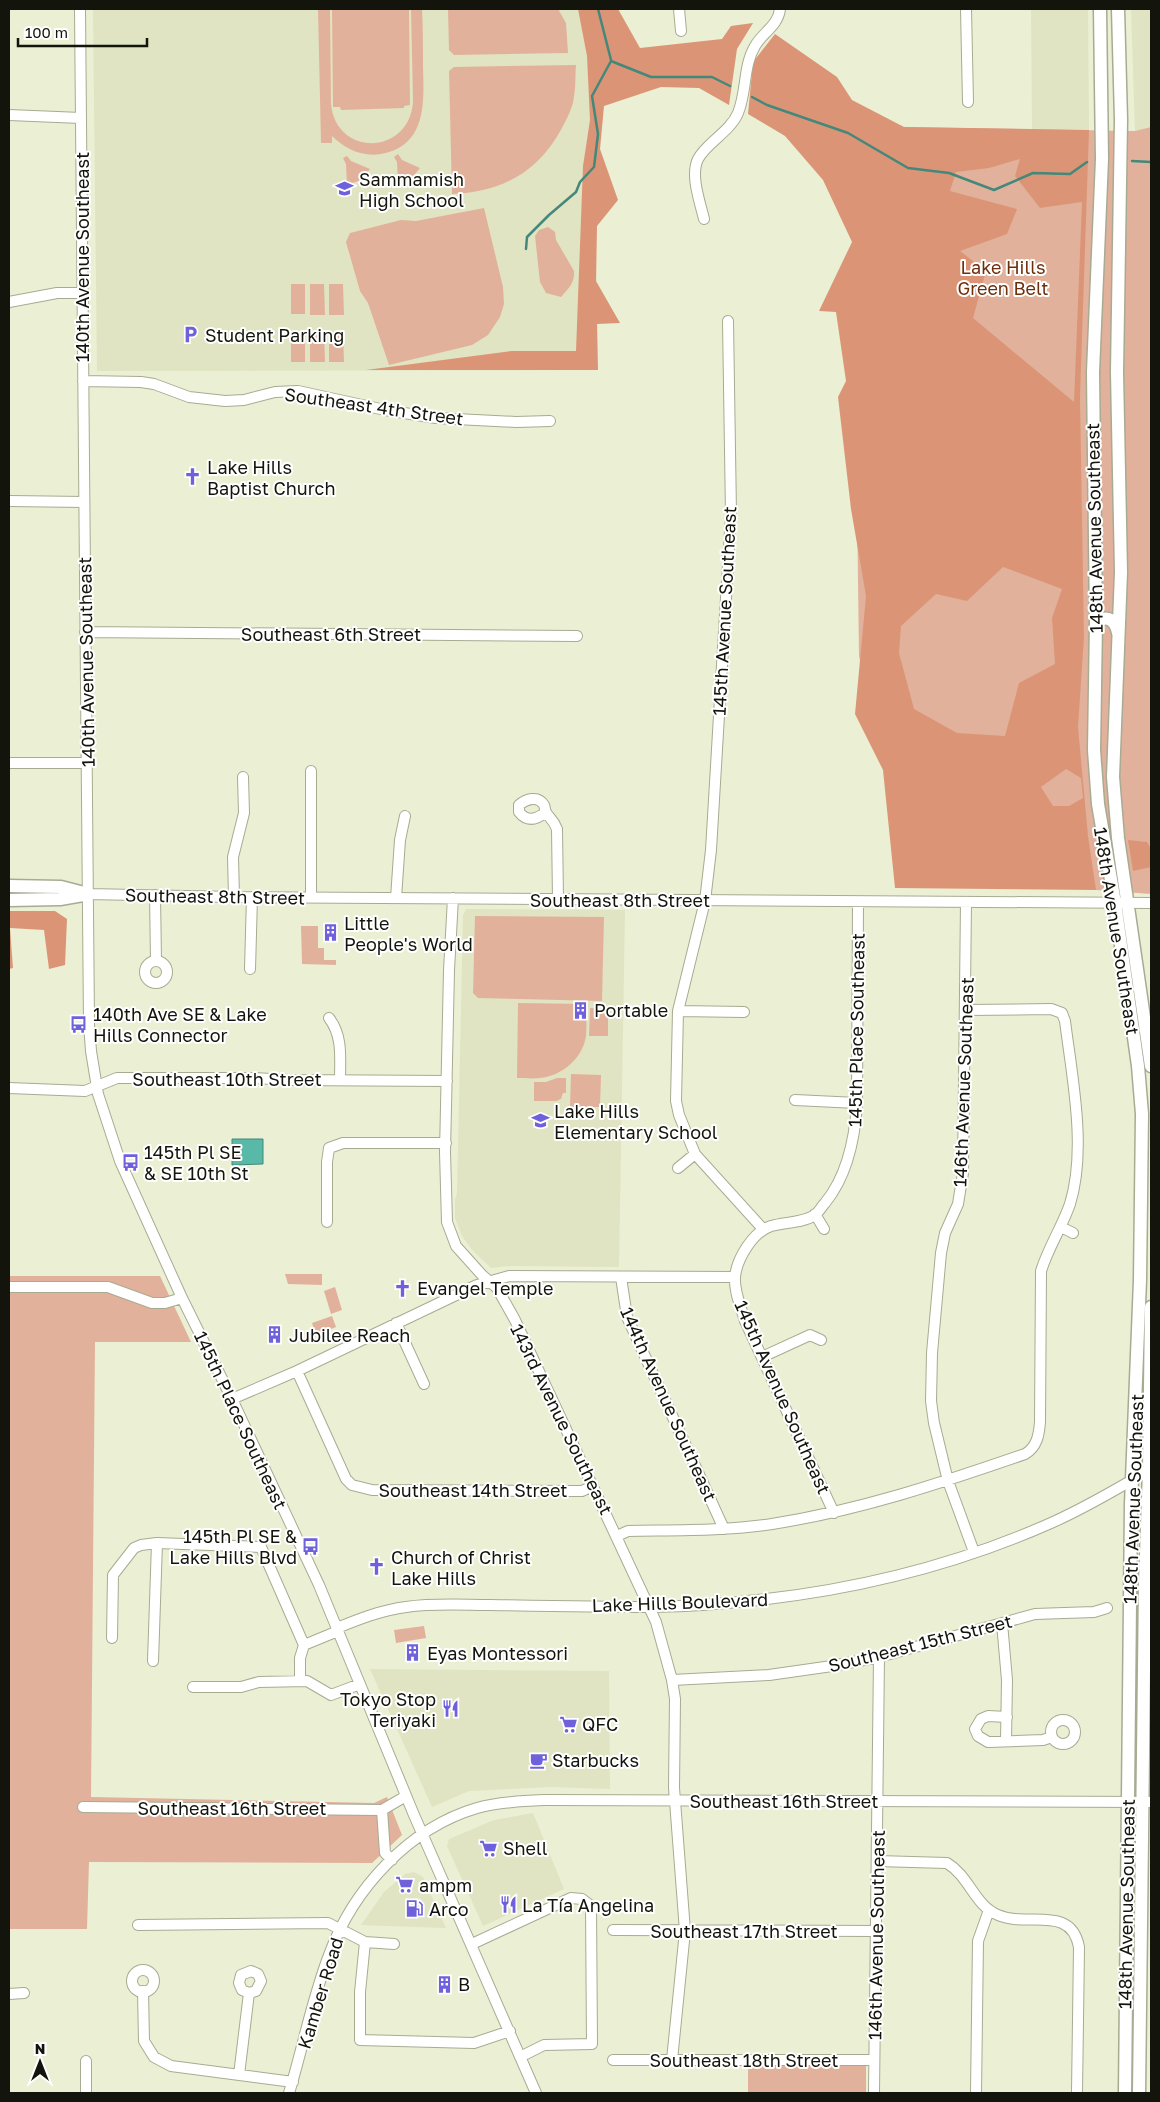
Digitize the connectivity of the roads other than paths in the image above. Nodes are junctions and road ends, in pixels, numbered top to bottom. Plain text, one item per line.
1 (80, 9) edge
2 (679, 9) edge
3 (780, 9) edge
4 (966, 9) edge
5 (1100, 9) edge
6 (1118, 9) edge
7 (681, 32) dead end
8 (968, 102) dead end
9 (9, 115) edge
10 (81, 118) junction
11 (704, 219) dead end
12 (1098, 288) junction
13 (82, 292) junction
14 (1118, 299) junction
15 (9, 302) edge
16 (728, 321) dead end
17 (83, 381) junction
18 (550, 422) dead end
19 (9, 501) edge
20 (84, 502) junction
21 (1096, 622) junction
22 (85, 632) junction
23 (577, 636) dead end
24 (1119, 642) junction
25 (9, 763) edge
26 (87, 763) junction
27 (311, 771) dead end
28 (244, 777) dead end
29 (546, 812) dead end
30 (405, 816) dead end
31 (9, 886) edge
32 (88, 894) junction
33 (155, 895) junction
34 (234, 897) junction
35 (252, 897) junction
36 (311, 897) junction
37 (396, 898) junction
38 (453, 898) junction
39 (558, 899) junction
40 (9, 900) edge
41 (705, 901) junction
42 (858, 902) junction
43 (966, 902) junction
44 (1115, 903) junction
45 (1128, 903) junction
46 (1151, 903) edge
47 (156, 961) dead end
48 (250, 969) dead end
49 (678, 1010) junction
50 (966, 1010) junction
51 (744, 1012) dead end
52 (329, 1018) dead end
53 (1151, 1066) edge
54 (340, 1080) junction
55 (447, 1081) junction
56 (97, 1086) junction
57 (9, 1088) edge
58 (795, 1100) dead end
59 (857, 1103) junction
60 (446, 1143) junction
61 (695, 1154) junction
62 (678, 1168) dead end
63 (815, 1214) junction
64 (327, 1222) dead end
65 (1061, 1226) junction
66 (763, 1229) junction
67 (824, 1229) dead end
68 (1073, 1233) dead end
69 (735, 1277) junction
70 (621, 1278) junction
71 (489, 1282) junction
72 (9, 1287) edge
73 (182, 1298) junction
74 (1151, 1307) edge
75 (396, 1323) junction
76 (821, 1340) dead end
77 (762, 1356) junction
78 (297, 1371) junction
79 (424, 1384) dead end
80 (232, 1399) junction
81 (1134, 1441) junction
82 (1150, 1470) edge
83 (1131, 1480) junction
84 (948, 1481) junction
85 (594, 1486) junction
86 (834, 1513) junction
87 (724, 1529) junction
88 (617, 1536) junction
89 (157, 1543) junction
90 (974, 1552) junction
91 (1145, 1583) junction
92 (649, 1607) junction
93 (1107, 1608) dead end
94 (1002, 1624) junction
95 (337, 1629) junction
96 (112, 1638) dead end
97 (304, 1645) junction
98 (878, 1657) junction
99 (1148, 1658) edge
100 (153, 1661) dead end
101 (672, 1680) junction
102 (300, 1681) junction
103 (360, 1684) junction
104 (193, 1687) dead end
105 (1007, 1717) junction
106 (1052, 1737) dead end
107 (1006, 1741) junction
108 (406, 1796) junction
109 (675, 1800) junction
110 (878, 1802) junction
111 (1127, 1802) junction
112 (1147, 1802) edge
113 (83, 1807) dead end
114 (382, 1810) junction
115 (423, 1835) junction
116 (392, 1860) junction
117 (877, 1862) junction
118 (989, 1910) junction
119 (138, 1925) dead end
120 (339, 1930) junction
121 (613, 1930) dead end
122 (685, 1931) junction
123 (876, 1932) junction
124 (365, 1942) junction
125 (394, 1944) dead end
126 (472, 1944) junction
127 (143, 1991) dead end
128 (24, 1993) dead end
129 (249, 1993) dead end
130 (9, 1994) edge
131 (510, 2031) junction
132 (520, 2057) junction
133 (613, 2060) dead end
134 (672, 2060) junction
135 (874, 2060) junction
136 (86, 2061) dead end
137 (239, 2075) junction
138 (293, 2082) junction
139 (86, 2093) edge
140 (289, 2093) edge
141 (536, 2093) edge
142 (874, 2093) edge
143 (976, 2093) edge
144 (1077, 2093) edge
145 (1125, 2093) edge
146 (1140, 2093) edge

1 - 10 street, 140th Avenue Southeast
2 - 7 street
3 - 11 street
4 - 8 street
5 - 12 main road, 148th Avenue Southeast
6 - 14 main road, 148th Avenue Southeast
9 - 10 street
10 - 13 street, 140th Avenue Southeast
12 - 14 main road
12 - 21 main road, 148th Avenue Southeast
13 - 15 street
13 - 17 street, 140th Avenue Southeast
14 - 24 main road, 148th Avenue Southeast
16 - 41 street, 145th Avenue Southeast
17 - 18 street, Southeast 4th Street
17 - 20 street, 140th Avenue Southeast
19 - 20 street
20 - 22 street, 140th Avenue Southeast
21 - 24 main road
21 - 44 main road, 148th Avenue Southeast
22 - 23 street, Southeast 6th Street
22 - 26 street, 140th Avenue Southeast
24 - 45 main road, 148th Avenue Southeast
25 - 26 street
26 - 32 street, 140th Avenue Southeast
27 - 36 street
28 - 34 street
29 - 39 street
30 - 37 street
31 - 32 main road
32 - 33 street, Southeast 8th Street
32 - 40 main road
32 - 56 street, 140th Avenue Southeast
33 - 34 street, Southeast 8th Street
33 - 47 street
34 - 35 street, Southeast 8th Street
35 - 36 street, Southeast 8th Street
35 - 48 street
36 - 37 street, Southeast 8th Street
37 - 38 street, Southeast 8th Street
38 - 39 street, Southeast 8th Street
38 - 55 street, 143rd Avenue Southeast
39 - 41 street, Southeast 8th Street
41 - 42 street, Southeast 8th Street
41 - 49 street, 145th Avenue Southeast
42 - 43 street, Southeast 8th Street
42 - 59 street, 145th Place Southeast
43 - 44 street, Southeast 8th Street
43 - 50 street, 146th Avenue Southeast
44 - 45 street, Southeast 8th Street
44 - 81 main road, 148th Avenue Southeast
45 - 46 street, Southeast 8th Street
45 - 53 main road, 148th Avenue Southeast
49 - 51 street
49 - 61 street, 145th Avenue Southeast
50 - 65 street
50 - 84 street, 146th Avenue Southeast
52 - 54 street
54 - 55 street, Southeast 10th Street
54 - 56 street, Southeast 10th Street
55 - 60 street, 143rd Avenue Southeast
56 - 57 street, Southeast 10th Street
56 - 73 street, 140th Avenue Southeast
58 - 59 street
59 - 63 street, 145th Place Southeast
60 - 64 street
60 - 71 street, 143rd Avenue Southeast
61 - 62 street
61 - 66 street, 145th Avenue Southeast
63 - 66 street
63 - 67 street
65 - 68 street
65 - 84 street
66 - 69 street, 145th Avenue Southeast
69 - 70 street
69 - 77 street, 145th Avenue Southeast
70 - 71 street
70 - 87 street, 144th Avenue Southeast
71 - 75 street
71 - 85 street, 143rd Avenue Southeast
72 - 73 street
73 - 80 street, 145th Place Southeast
74 - 82 main road, 148th Avenue Southeast
75 - 78 street
75 - 79 street
76 - 77 street
77 - 86 street, 145th Avenue Southeast
78 - 80 street
78 - 85 street, Southeast 14th Street
80 - 95 street, 145th Place Southeast
81 - 82 main road
81 - 83 main road, 148th Avenue Southeast
82 - 83 street, Lake Hills Boulevard
82 - 91 main road, 148th Avenue Southeast
83 - 90 street, Lake Hills Boulevard
83 - 91 main road
83 - 111 main road, 148th Avenue Southeast
84 - 86 street
84 - 90 street, 146th Avenue Southeast
85 - 88 street, 143rd Avenue Southeast
86 - 87 street
87 - 88 street
88 - 92 street, 143rd Avenue Southeast
89 - 96 street
89 - 97 street
89 - 100 street
90 - 92 street, Lake Hills Boulevard
91 - 99 main road, 148th Avenue Southeast
92 - 95 street, Lake Hills Boulevard
92 - 101 street, 143rd Avenue Southeast
93 - 94 street, Southeast 15th Street
94 - 98 street, Southeast 15th Street
94 - 105 street
95 - 97 street, Lake Hills Boulevard
95 - 103 street, 145th Place Southeast
97 - 102 street
98 - 101 street, Southeast 15th Street
98 - 110 street, 146th Avenue Southeast
99 - 112 main road, 148th Avenue Southeast
101 - 109 street, 143rd Avenue Southeast
102 - 103 street
102 - 104 street
103 - 108 street, 145th Place Southeast
105 - 107 street
105 - 107 street
106 - 107 street
108 - 114 street
108 - 115 street, 145th Place Southeast
109 - 110 street, Southeast 16th Street
109 - 115 street, Southeast 16th Street
109 - 122 street
110 - 111 street, Southeast 16th Street
110 - 117 street, 146th Avenue Southeast
111 - 112 street, Southeast 16th Street
111 - 145 main road, 148th Avenue Southeast
112 - 146 main road, 148th Avenue Southeast
113 - 114 street, Southeast 16th Street
114 - 116 street
115 - 116 street, Kamber Road
115 - 126 street, 145th Place Southeast
116 - 120 street, Kamber Road
117 - 118 street
117 - 123 street, 146th Avenue Southeast
118 - 143 street
118 - 144 street
119 - 120 street
120 - 124 street
120 - 138 street, Kamber Road
121 - 122 street, Southeast 17th Street
122 - 123 street, Southeast 17th Street
122 - 134 street
123 - 135 street, 146th Avenue Southeast
124 - 125 street
124 - 131 street
126 - 131 street, 145th Place Southeast
126 - 132 street
127 - 137 street
128 - 130 street
129 - 137 street
131 - 132 street, 145th Place Southeast
132 - 141 street, 145th Place Southeast
133 - 134 street, Southeast 18th Street
134 - 135 street, Southeast 18th Street
135 - 142 street, 146th Avenue Southeast
136 - 139 street
137 - 138 street
138 - 140 street, Kamber Road

